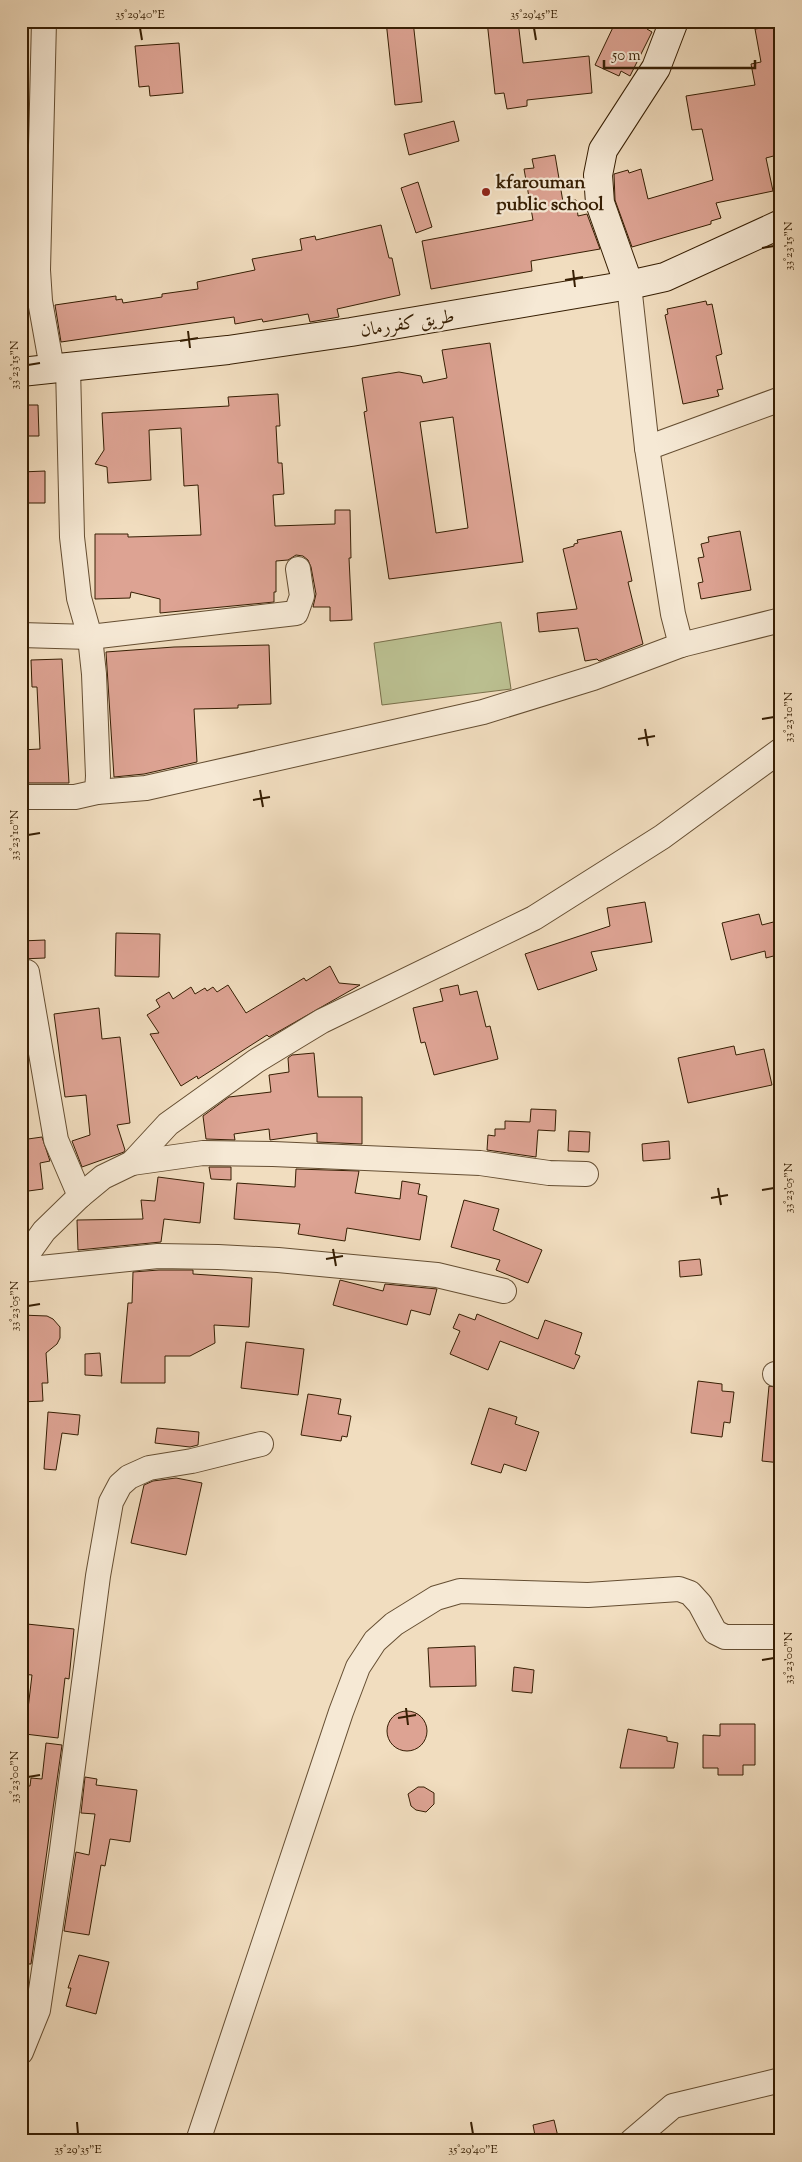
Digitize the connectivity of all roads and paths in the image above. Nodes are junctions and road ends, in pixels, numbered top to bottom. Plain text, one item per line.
1 (44, 21) edge
2 (674, 21) edge
3 (781, 224) edge
4 (629, 285) junction
5 (60, 367) junction
6 (21, 372) edge
7 (781, 400) edge
8 (647, 448) junction
9 (298, 568) dead end
10 (781, 620) edge
11 (21, 635) edge
12 (90, 637) junction
13 (681, 645) junction
14 (780, 751) edge
15 (97, 792) junction
16 (21, 797) edge
17 (27, 972) dead end
18 (132, 1163) junction
19 (586, 1174) dead end
20 (80, 1196) junction
21 (21, 1263) edge
22 (21, 1270) edge
23 (504, 1291) dead end
24 (261, 1444) dead end
25 (781, 1637) edge
26 (21, 2052) edge
27 (781, 2080) edge
28 (198, 2141) edge
29 (632, 2141) edge

1 - 5 street
2 - 4 main road
3 - 4 main road, طريق كفررمان
4 - 5 main road, طريق كفررمان
4 - 8 street
5 - 6 main road, طريق كفررمان
5 - 12 street
7 - 8 street
8 - 13 street
9 - 12 street
10 - 13 street
11 - 12 street
12 - 15 street
13 - 15 street
14 - 18 street
15 - 16 street
17 - 20 street
18 - 19 street
18 - 20 street
20 - 21 street
22 - 23 street
24 - 26 street
25 - 28 street
27 - 29 street

